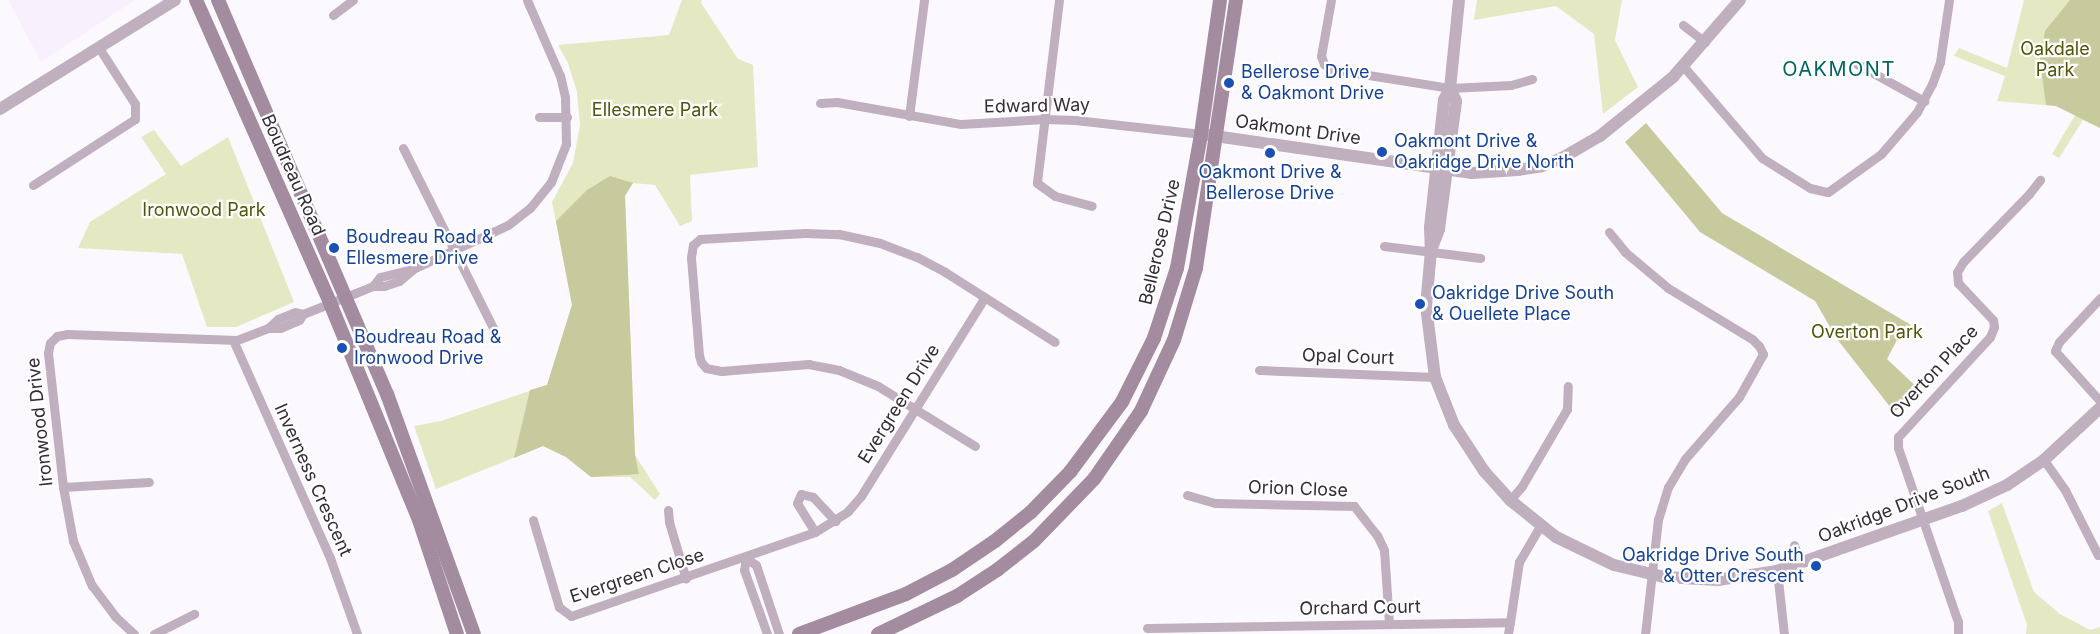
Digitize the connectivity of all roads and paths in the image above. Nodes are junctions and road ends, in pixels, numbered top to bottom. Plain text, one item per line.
1 (176, 0) edge
2 (196, 0) edge
3 (218, 0) edge
4 (353, 0) edge
5 (527, 0) edge
6 (924, 0) edge
7 (1059, 0) edge
8 (1220, 0) edge
9 (1236, 0) edge
10 (1331, 0) edge
11 (1459, 0) edge
12 (1740, 0) edge
13 (1949, 0) edge
14 (333, 15) dead end
15 (1683, 25) dead end
16 (1705, 42) junction
17 (99, 48) junction
18 (1857, 64) dead end
19 (1684, 66) junction
20 (1532, 79) dead end
21 (1450, 88) junction
22 (1924, 102) junction
23 (820, 103) dead end
24 (0, 109) edge
25 (909, 116) junction
26 (539, 117) dead end
27 (567, 117) junction
28 (1044, 119) junction
29 (1201, 134) junction
30 (1217, 137) junction
31 (403, 148) dead end
32 (1442, 168) junction
33 (2040, 180) dead end
34 (33, 185) dead end
35 (1092, 206) dead end
36 (1609, 232) dead end
37 (1383, 246) dead end
38 (455, 251) junction
39 (1431, 251) junction
40 (1479, 258) dead end
41 (346, 297) junction
42 (985, 297) junction
43 (2100, 298) edge
44 (330, 303) junction
45 (493, 328) dead end
46 (233, 340) junction
47 (1055, 342) dead end
48 (1259, 370) dead end
49 (1435, 377) junction
50 (1568, 386) dead end
51 (2100, 401) edge
52 (2100, 408) edge
53 (915, 409) junction
54 (975, 446) dead end
55 (2044, 460) junction
56 (148, 482) dead end
57 (63, 486) junction
58 (1187, 495) dead end
59 (1510, 500) junction
60 (668, 510) dead end
61 (533, 520) dead end
62 (1923, 520) junction
63 (835, 521) junction
64 (1540, 526) junction
65 (815, 532) junction
66 (1794, 544) dead end
67 (2098, 555) dead end
68 (746, 558) junction
69 (1800, 563) junction
70 (1777, 571) junction
71 (1651, 575) junction
72 (686, 579) junction
73 (906, 594) junction
74 (195, 614) dead end
75 (1510, 622) junction
76 (1389, 624) junction
77 (1147, 628) dead end
78 (1210, 631) edge
79 (130, 633) edge
80 (154, 634) edge
81 (357, 634) edge
82 (457, 634) edge
83 (474, 634) edge
84 (767, 634) edge
85 (779, 634) edge
86 (799, 634) edge
87 (826, 634) edge
88 (878, 634) edge
89 (1508, 634) edge
90 (1645, 634) edge
91 (1784, 634) edge
92 (1958, 634) edge

1 - 17 street
2 - 44 main road, Boudreau Road
3 - 41 main road, Boudreau Road
4 - 14 street
5 - 27 street, Ironwood Drive
6 - 25 street
7 - 28 street
8 - 29 main road, Bellerose Drive
9 - 30 main road, Bellerose Drive
10 - 21 street
11 - 21 street, Oakridge Drive South
12 - 16 street, Oakmont Drive
13 - 22 street
15 - 16 street
16 - 19 street, Oakmont Drive
17 - 24 street
17 - 34 street
18 - 22 street
19 - 22 street
19 - 32 street, Oakmont Drive
20 - 21 street
21 - 32 street, Oakridge Drive South
23 - 25 street, Edward Way
25 - 28 street, Edward Way
26 - 27 street
27 - 38 street, Ironwood Drive
28 - 29 street, Edward Way
28 - 35 street
29 - 30 street, Oakmont Drive
29 - 73 main road, Bellerose Drive
30 - 32 street, Oakmont Drive
30 - 88 main road, Bellerose Drive
31 - 38 street
32 - 39 street, Oakridge Drive South
33 - 62 street, Overton Place
36 - 71 street
37 - 39 street
38 - 41 street, Ironwood Drive
38 - 45 street
39 - 40 street
39 - 49 street, Oakridge Drive South
41 - 44 street, Ironwood Drive
41 - 83 main road, Boudreau Road
42 - 47 street
42 - 53 street, Evergreen Drive
42 - 53 street
43 - 51 street
44 - 46 street, Ironwood Drive
44 - 82 main road, Boudreau Road
46 - 57 street, Ironwood Drive
46 - 81 street, Inverness Crescent
48 - 49 street, Opal Court
49 - 59 street, Oakridge Drive South
50 - 59 street
52 - 55 street, Oakridge Drive South
53 - 54 street
53 - 63 street, Evergreen Drive
55 - 62 street, Oakridge Drive South
55 - 67 street
56 - 57 street
57 - 79 street, Ironwood Drive
58 - 76 street, Orion Close
59 - 64 street, Oakridge Drive South
60 - 72 street
61 - 72 street, Evergreen Close
62 - 69 street, Oakridge Drive South
62 - 92 street
63 - 65 street, Evergreen Drive
63 - 65 street
64 - 71 street, Oakridge Drive South
64 - 75 street
65 - 68 street, Evergreen Drive
66 - 69 street, Oakridge Drive South
68 - 72 street, Evergreen Close
68 - 84 street
68 - 85 street
69 - 70 street, Oakridge Drive South
70 - 71 street, Oakridge Drive South
70 - 91 street
71 - 90 street
73 - 86 main road, Bellerose Drive
73 - 87 main road
74 - 80 street
75 - 76 street, Orchard Court
75 - 89 street
76 - 78 street, Orchard Court
77 - 78 street, Orchard Court

